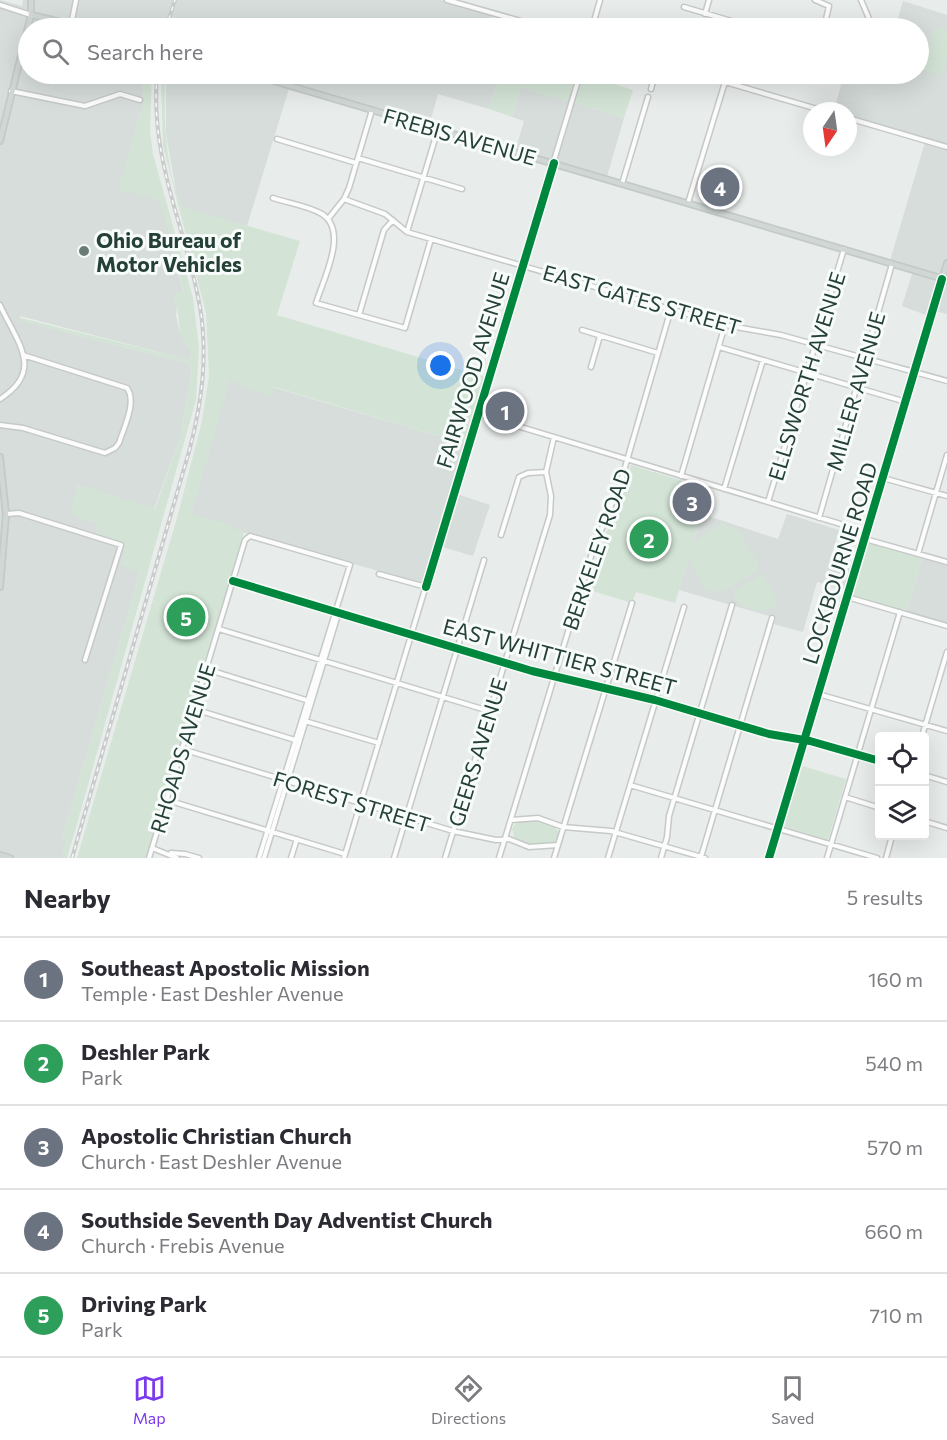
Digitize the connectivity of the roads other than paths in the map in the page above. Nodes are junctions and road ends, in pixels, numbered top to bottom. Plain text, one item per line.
1 (31, 0) edge
2 (76, 0) edge
3 (447, 0) edge
4 (600, 0) edge
5 (708, 0) edge
6 (815, 0) edge
7 (861, 0) edge
8 (463, 2) edge
9 (0, 5) edge
10 (684, 8) dead end
11 (705, 14) junction
12 (31, 15) junction
13 (30, 18) edge
14 (43, 18) edge
15 (72, 18) edge
16 (513, 18) edge
17 (595, 18) edge
18 (719, 18) edge
19 (826, 18) edge
20 (869, 18) edge
21 (18, 64) edge
22 (284, 84) edge
23 (577, 84) edge
24 (652, 84) edge
25 (724, 84) edge
26 (735, 84) edge
27 (651, 89) dead end
28 (11, 91) junction
29 (648, 98) dead end
30 (140, 100) dead end
31 (803, 105) edge
32 (372, 110) junction
33 (857, 121) edge
34 (438, 129) junction
35 (277, 139) dead end
36 (0, 141) edge
37 (947, 147) edge
38 (357, 160) junction
39 (554, 164) junction
40 (423, 178) junction
41 (622, 184) junction
42 (462, 189) dead end
43 (273, 198) dead end
44 (344, 200) junction
45 (688, 203) junction
46 (328, 219) junction
47 (393, 220) junction
48 (406, 232) junction
49 (431, 239) junction
50 (844, 249) junction
51 (947, 263) edge
52 (892, 264) junction
53 (522, 266) junction
54 (945, 279) edge
55 (0, 305) edge
56 (671, 309) junction
57 (359, 315) junction
58 (725, 325) junction
59 (582, 330) dead end
60 (600, 336) junction
61 (815, 345) junction
62 (719, 347) junction
63 (658, 353) junction
64 (23, 355) junction
65 (863, 359) junction
66 (763, 360) junction
67 (591, 367) dead end
68 (915, 372) junction
69 (807, 373) junction
70 (947, 381) edge
71 (857, 388) junction
72 (0, 399) edge
73 (906, 402) junction
74 (478, 414) junction
75 (0, 425) edge
76 (554, 437) junction
77 (947, 455) edge
78 (0, 457) edge
79 (627, 460) junction
80 (546, 472) junction
81 (681, 476) junction
82 (883, 478) junction
83 (724, 489) junction
84 (936, 493) junction
85 (947, 496) edge
86 (768, 502) junction
87 (6, 514) junction
88 (819, 518) junction
89 (867, 532) junction
90 (501, 535) dead end
91 (865, 539) junction
92 (918, 554) junction
93 (484, 560) dead end
94 (947, 562) edge
95 (380, 574) dead end
96 (233, 581) junction
97 (0, 587) edge
98 (426, 587) junction
99 (848, 597) junction
100 (632, 603) dead end
101 (732, 605) dead end
102 (684, 607) dead end
103 (336, 612) junction
104 (900, 612) junction
105 (772, 618) dead end
106 (947, 626) edge
107 (219, 629) junction
108 (412, 635) junction
109 (457, 648) junction
110 (947, 652) edge
111 (85, 660) dead end
112 (321, 660) junction
113 (504, 663) junction
114 (206, 669) junction
115 (555, 676) junction
116 (940, 677) junction
117 (947, 679) edge
118 (397, 683) junction
119 (606, 687) junction
120 (818, 694) junction
121 (442, 697) junction
122 (656, 699) junction
123 (306, 700) junction
124 (194, 709) junction
125 (871, 709) junction
126 (489, 711) junction
127 (699, 713) junction
128 (303, 720) junction
129 (740, 725) junction
130 (926, 725) junction
131 (947, 731) edge
132 (923, 732) edge
133 (295, 740) junction
134 (804, 740) junction
135 (379, 744) junction
136 (182, 749) junction
137 (858, 755) junction
138 (875, 760) edge
139 (929, 777) edge
140 (285, 780) junction
141 (947, 782) edge
142 (630, 785) junction
143 (845, 797) junction
144 (674, 798) junction
145 (167, 800) junction
146 (361, 803) junction
147 (875, 807) edge
148 (715, 810) junction
149 (406, 817) junction
150 (511, 820) junction
151 (929, 823) edge
152 (563, 827) junction
153 (777, 828) junction
154 (947, 828) edge
155 (270, 831) junction
156 (453, 831) junction
157 (615, 832) junction
158 (297, 839) junction
159 (505, 840) junction
160 (891, 840) edge
161 (831, 844) junction
162 (558, 845) junction
163 (665, 845) junction
164 (152, 848) junction
165 (171, 854) junction
166 (0, 855) edge
167 (345, 856) edge
168 (703, 857) edge
169 (10, 858) edge
170 (149, 858) edge
171 (177, 858) edge
172 (199, 858) edge
173 (259, 858) edge
174 (264, 858) edge
175 (291, 858) edge
176 (394, 858) edge
177 (445, 858) edge
178 (499, 858) edge
179 (554, 858) edge
180 (608, 858) edge
181 (661, 858) edge
182 (769, 858) edge
183 (827, 858) edge
184 (877, 858) edge
185 (885, 858) edge

1 - 12 main road
2 - 15 street
3 - 8 street
4 - 17 street
5 - 11 street
6 - 19 street
7 - 20 street
8 - 16 street
9 - 12 street
10 - 11 street
11 - 18 street
12 - 13 main road
12 - 14 main road
21 - 28 main road
22 - 32 main road, FREBIS AVENUE
23 - 39 street, FAIRWOOD AVENUE
24 - 27 street
25 - 45 street
26 - 31 street
28 - 30 street
28 - 36 main road
29 - 41 street
32 - 34 main road, FREBIS AVENUE
32 - 38 street
33 - 37 street
34 - 39 main road, FREBIS AVENUE
34 - 40 street
35 - 38 street
38 - 40 street
38 - 44 street
39 - 41 main road, FREBIS AVENUE
39 - 53 street, FAIRWOOD AVENUE
40 - 42 street
40 - 48 street
41 - 45 main road, FREBIS AVENUE
43 - 46 street
44 - 46 street
44 - 47 street, EAST GATES STREET
45 - 50 main road, FREBIS AVENUE
46 - 57 street
47 - 48 street, EAST GATES STREET
47 - 57 street
48 - 49 street, EAST GATES STREET
49 - 53 street, EAST GATES STREET
49 - 57 street
50 - 52 main road, FREBIS AVENUE
50 - 61 street, ELLSWORTH AVENUE
51 - 54 main road, LOCKBOURNE ROAD
52 - 54 main road, FREBIS AVENUE
52 - 65 street, MILLER AVENUE
53 - 56 street, EAST GATES STREET
53 - 74 street, FAIRWOOD AVENUE
54 - 68 main road, LOCKBOURNE ROAD
55 - 64 street
56 - 58 street, EAST GATES STREET
56 - 63 street, BERKELEY ROAD
58 - 61 street, EAST GATES STREET
58 - 62 street
59 - 60 street
60 - 63 street
60 - 67 street
61 - 65 street, EAST GATES STREET
61 - 69 street, ELLSWORTH AVENUE
62 - 66 street
62 - 81 street
63 - 79 street, BERKELEY ROAD
64 - 72 street
64 - 75 street
65 - 68 street, EAST GATES STREET
65 - 71 street, MILLER AVENUE
66 - 69 street
66 - 83 street
68 - 70 street, EAST GATES STREET
68 - 73 main road, LOCKBOURNE ROAD
69 - 71 street
69 - 86 street, ELLSWORTH AVENUE
71 - 73 street
71 - 88 street, MILLER AVENUE
73 - 82 main road, LOCKBOURNE ROAD
74 - 76 street
74 - 98 street, FAIRWOOD AVENUE
76 - 79 street
76 - 80 street, GEERS AVENUE
77 - 84 street
78 - 87 main road
79 - 81 street
79 - 115 street, BERKELEY ROAD
80 - 90 street
80 - 113 street, GEERS AVENUE
81 - 83 street
82 - 84 street
82 - 89 main road, LOCKBOURNE ROAD
83 - 86 street
84 - 85 street
84 - 92 street
86 - 88 street
87 - 97 main road
87 - 111 street
88 - 89 street
89 - 91 main road, LOCKBOURNE ROAD
91 - 92 street
91 - 99 main road, LOCKBOURNE ROAD
92 - 94 street
93 - 109 street
95 - 98 street
96 - 103 street, EAST WHITTIER STREET
96 - 103 street, RHOADS AVENUE
96 - 107 street, RHOADS AVENUE
98 - 108 street, FAIRWOOD AVENUE
99 - 104 street
99 - 120 main road, LOCKBOURNE ROAD
100 - 119 street
101 - 127 street
102 - 122 street
103 - 108 street, EAST WHITTIER STREET
103 - 112 street
104 - 106 street
104 - 125 street
105 - 129 street
107 - 112 street
107 - 114 street, RHOADS AVENUE
108 - 109 street, EAST WHITTIER STREET
108 - 118 street, FAIRWOOD AVENUE
109 - 113 street, EAST WHITTIER STREET
109 - 121 street
110 - 116 street
112 - 118 street
112 - 123 street
112 - 128 street
113 - 115 street, EAST WHITTIER STREET
113 - 126 street, GEERS AVENUE
114 - 123 street
114 - 124 street, RHOADS AVENUE
115 - 119 street, EAST WHITTIER STREET
115 - 150 street, BERKELEY ROAD
116 - 117 street
116 - 130 street
118 - 121 street
118 - 135 street, FAIRWOOD AVENUE
119 - 122 street, EAST WHITTIER STREET
119 - 152 street
120 - 125 street
120 - 134 main road, LOCKBOURNE ROAD
121 - 126 street
121 - 149 street
122 - 127 street, EAST WHITTIER STREET
122 - 142 street
123 - 128 street
124 - 133 street
124 - 136 street, RHOADS AVENUE
125 - 130 street
125 - 137 street
126 - 156 street, GEERS AVENUE
127 - 129 street, EAST WHITTIER STREET
127 - 144 street
128 - 133 street
128 - 135 street
128 - 140 street
129 - 134 street, EAST WHITTIER STREET
129 - 148 street
130 - 131 street
130 - 132 street
133 - 140 street
134 - 137 street, EAST WHITTIER STREET
134 - 153 main road, LOCKBOURNE ROAD
135 - 146 street, FAIRWOOD AVENUE
136 - 140 street, FOREST STREET
136 - 145 street, RHOADS AVENUE
137 - 138 street, EAST WHITTIER STREET
137 - 143 street
139 - 141 street
140 - 146 street, FOREST STREET
140 - 155 street
142 - 144 street
142 - 157 street
143 - 147 street
143 - 161 street
144 - 148 street
144 - 163 street
145 - 155 street
145 - 164 street, RHOADS AVENUE
146 - 149 street, FOREST STREET
146 - 167 street, FAIRWOOD AVENUE
148 - 153 street
148 - 168 street
149 - 156 street, FOREST STREET
149 - 176 street
150 - 152 street
150 - 159 street, BERKELEY ROAD
151 - 154 street
152 - 157 street
152 - 162 street
153 - 161 street
153 - 182 main road, LOCKBOURNE ROAD
155 - 158 street
155 - 173 street
155 - 174 street
156 - 159 street, FOREST STREET
156 - 177 street, GEERS AVENUE
157 - 163 street
157 - 180 street
158 - 167 street
158 - 175 street
159 - 162 street, FOREST STREET
159 - 178 street, BERKELEY ROAD
160 - 185 street
161 - 183 street
161 - 184 street
162 - 179 street
163 - 168 street
163 - 181 street
164 - 165 street
164 - 170 street, RHOADS AVENUE
165 - 171 street
165 - 172 street
166 - 169 main road

